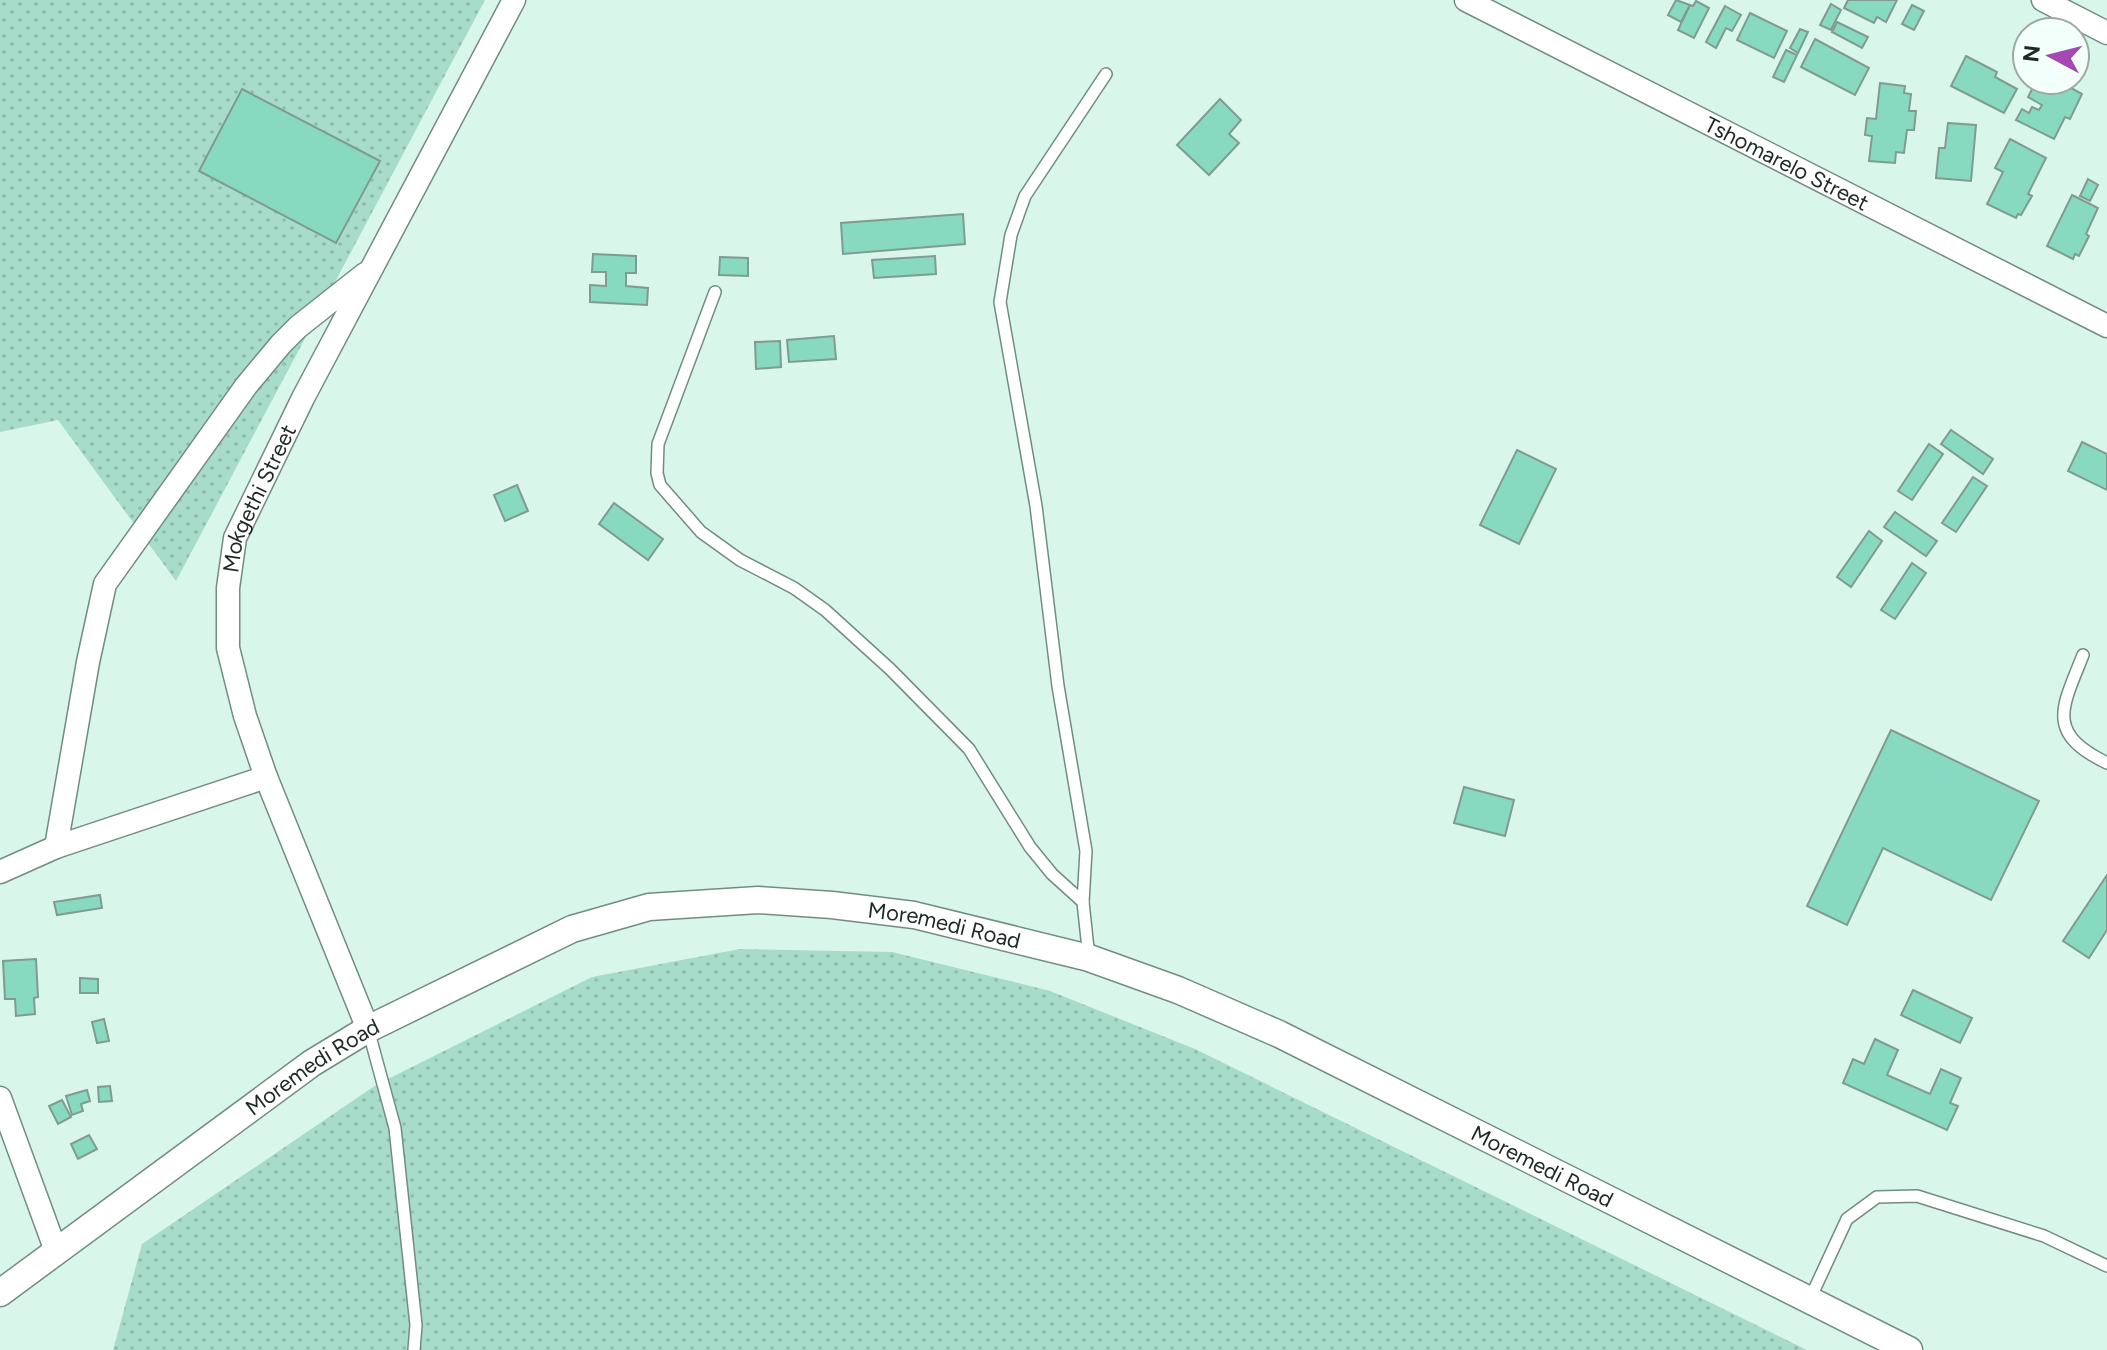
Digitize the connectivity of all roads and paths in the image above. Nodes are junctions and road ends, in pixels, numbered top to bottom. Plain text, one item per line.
1 (514, 0) edge
2 (1466, 0) edge
3 (2043, 0) edge
4 (2107, 33) edge
5 (1106, 74) dead end
6 (371, 270) junction
7 (715, 292) dead end
8 (2107, 326) edge
9 (2083, 655) dead end
10 (2107, 763) edge
11 (266, 777) junction
12 (56, 847) junction
13 (0, 872) edge
14 (1083, 902) junction
15 (1089, 958) junction
16 (368, 1029) junction
17 (0, 1098) edge
18 (56, 1251) junction
19 (2107, 1266) edge
20 (0, 1293) edge
21 (1809, 1301) junction
22 (414, 1350) edge
23 (1909, 1350) edge

1 - 6 street, Mokgethi Street
2 - 8 street, Tshomarelo Street
3 - 4 street
5 - 14 lane
6 - 11 street, Mokgethi Street
6 - 12 street
7 - 14 lane
9 - 10 lane
11 - 12 street
11 - 16 street, Mokgethi Street
12 - 13 street
14 - 15 lane
15 - 16 street, Moremedi Road
15 - 21 street, Moremedi Road
16 - 18 street, Moremedi Road
16 - 22 lane
17 - 18 street
18 - 20 street, Moremedi Road
19 - 21 lane
21 - 23 street, Moremedi Road

